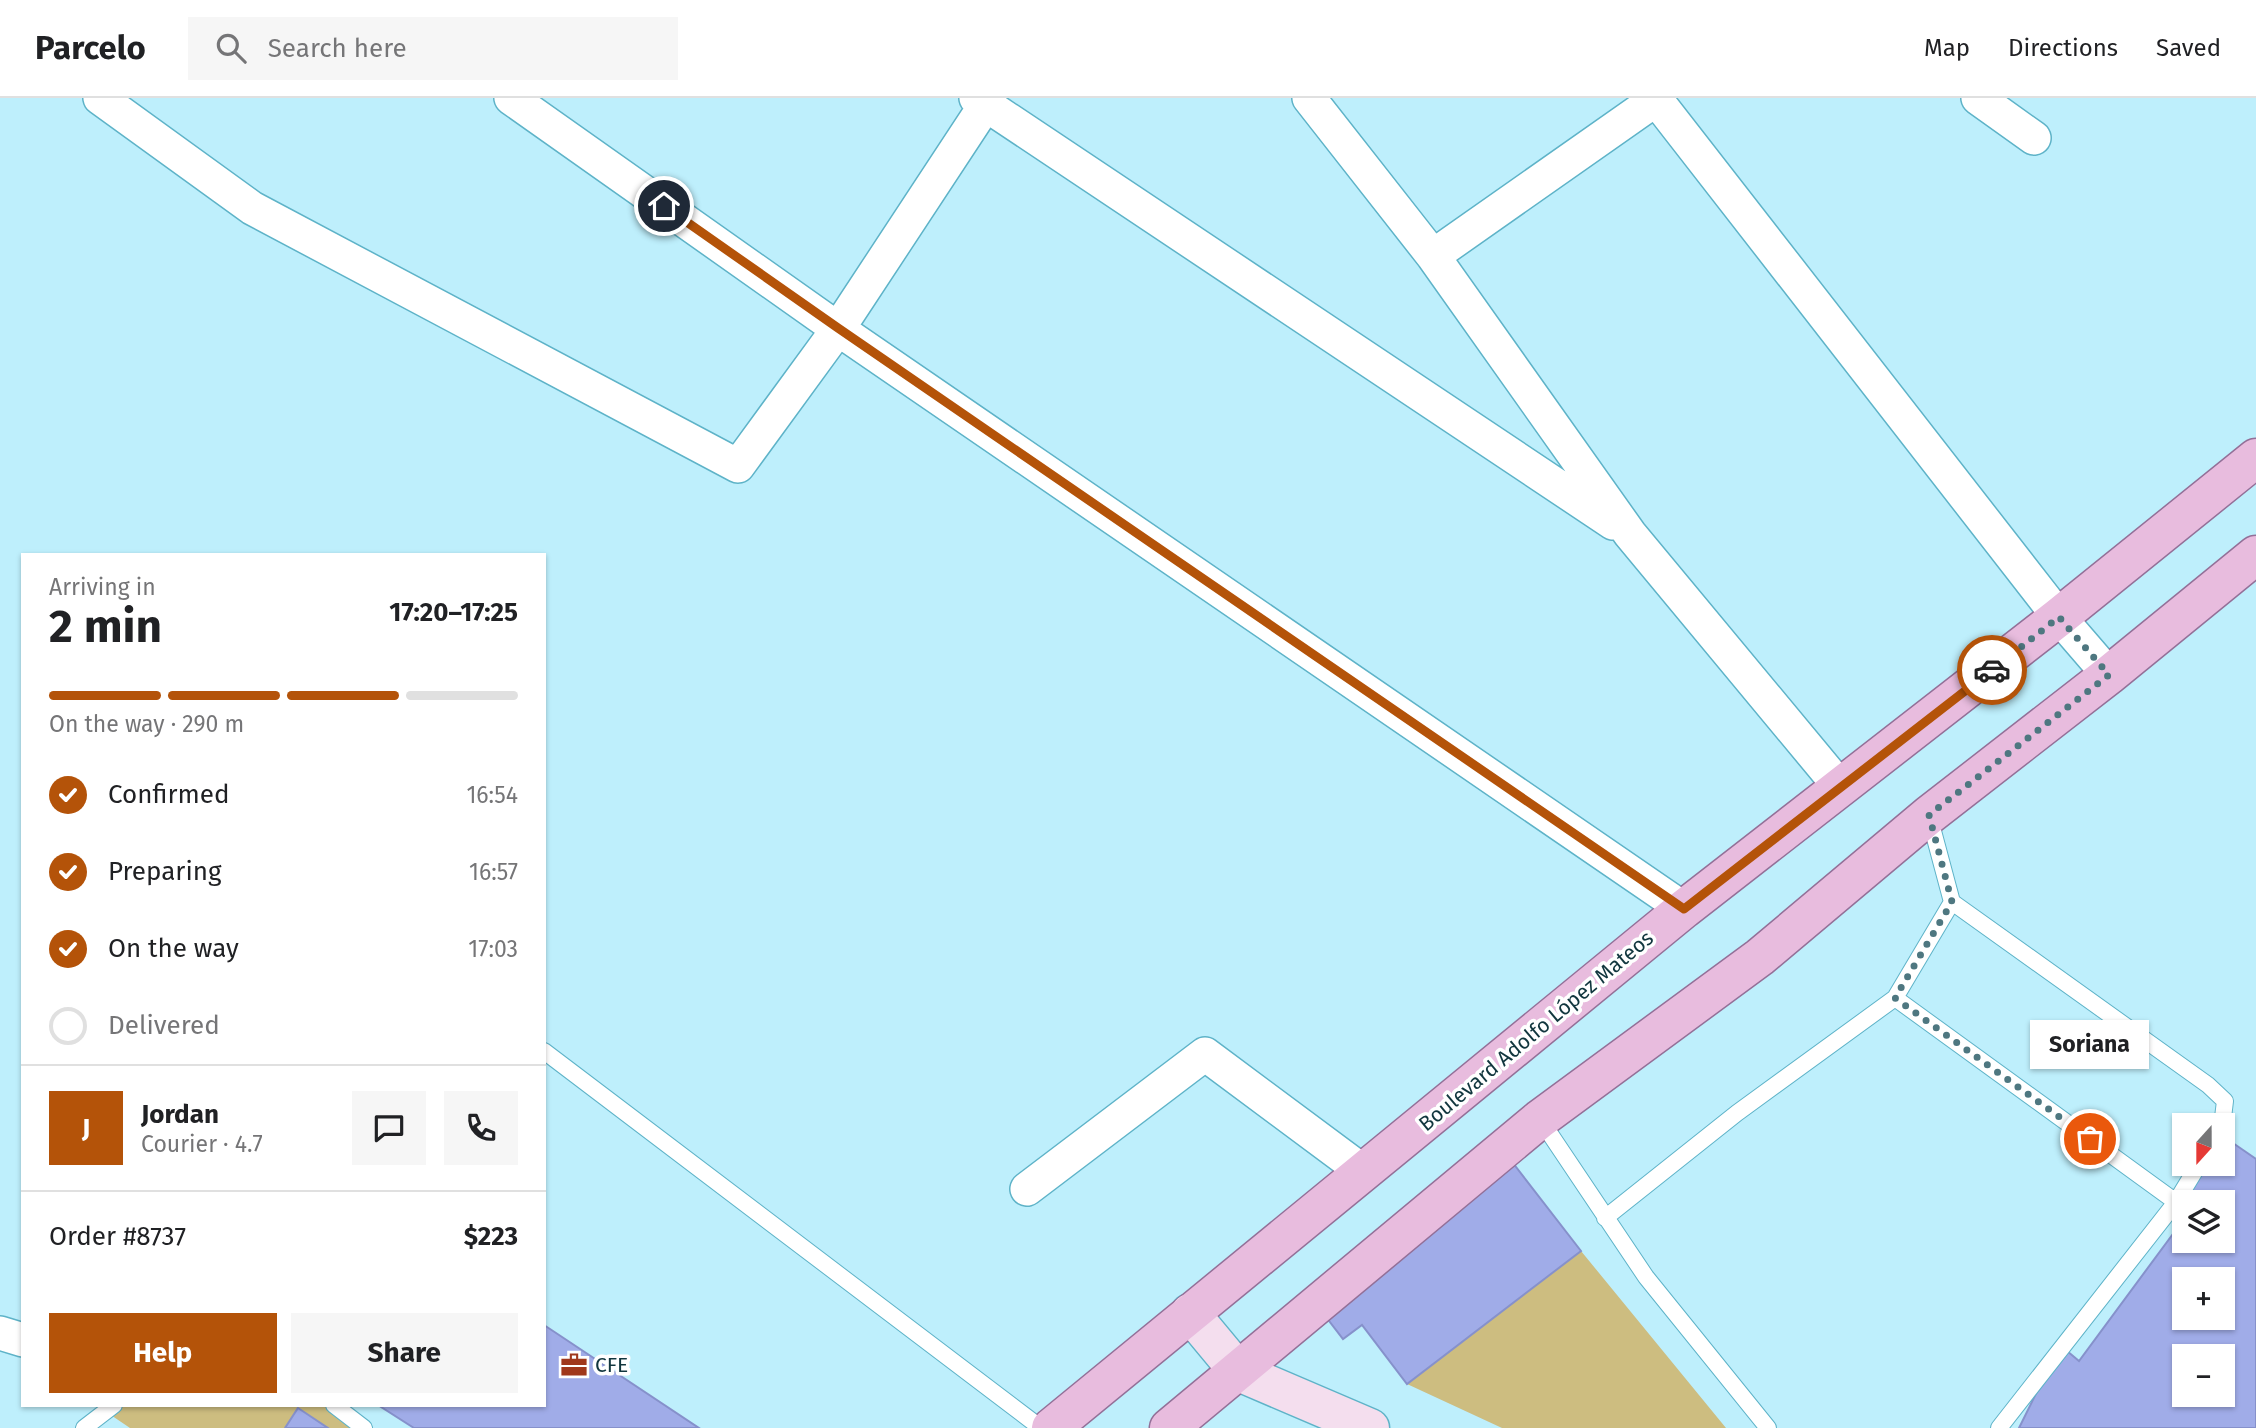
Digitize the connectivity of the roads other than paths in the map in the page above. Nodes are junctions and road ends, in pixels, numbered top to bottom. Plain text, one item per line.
1 (100, 98) edge
2 (512, 98) edge
3 (1309, 98) edge
4 (1978, 98) edge
5 (1656, 99) edge
6 (983, 100) edge
7 (2034, 138) dead end
8 (1433, 256) junction
9 (838, 328) junction
10 (2256, 458) edge
11 (1630, 534) junction
12 (2256, 555) edge
13 (2059, 617) junction
14 (2109, 675) junction
15 (1841, 788) junction
16 (1929, 815) junction
17 (1952, 902) junction
18 (1684, 909) junction
19 (1895, 998) junction
20 (546, 1053) edge
21 (2224, 1113) edge
22 (1539, 1119) junction
23 (1365, 1173) junction
24 (1027, 1189) dead end
25 (2172, 1199) edge
26 (2172, 1207) edge
27 (1605, 1218) junction
28 (1190, 1313) junction
29 (0, 1333) edge
30 (21, 1339) edge
31 (1239, 1372) junction
32 (111, 1407) edge
33 (337, 1407) edge
34 (84, 1428) edge
35 (364, 1428) edge
36 (1041, 1428) edge
37 (1051, 1428) edge
38 (1169, 1428) edge
39 (1370, 1428) edge
40 (1768, 1428) edge
41 (1999, 1428) edge

1 - 9 street
2 - 9 street
3 - 8 street
4 - 7 street
5 - 8 street
5 - 13 street
6 - 9 street
6 - 11 street
8 - 11 street
9 - 18 street
10 - 13 main road, Boulevard Adolfo López Mateos
11 - 15 street
12 - 14 main road
13 - 14 street
13 - 15 main road, Boulevard Adolfo López Mateos
14 - 16 main road
15 - 18 main road, Boulevard Adolfo López Mateos
16 - 17 lane
16 - 22 main road
17 - 19 lane
17 - 21 lane
18 - 23 main road, Boulevard Adolfo López Mateos
19 - 25 lane
19 - 27 lane
20 - 36 lane
22 - 27 lane
22 - 31 main road
23 - 24 street
23 - 28 main road, Boulevard Adolfo López Mateos
26 - 41 lane
27 - 40 lane
28 - 31 street
28 - 37 main road, Boulevard Adolfo López Mateos
29 - 30 street
31 - 38 main road
31 - 39 street
32 - 34 lane
33 - 35 lane

